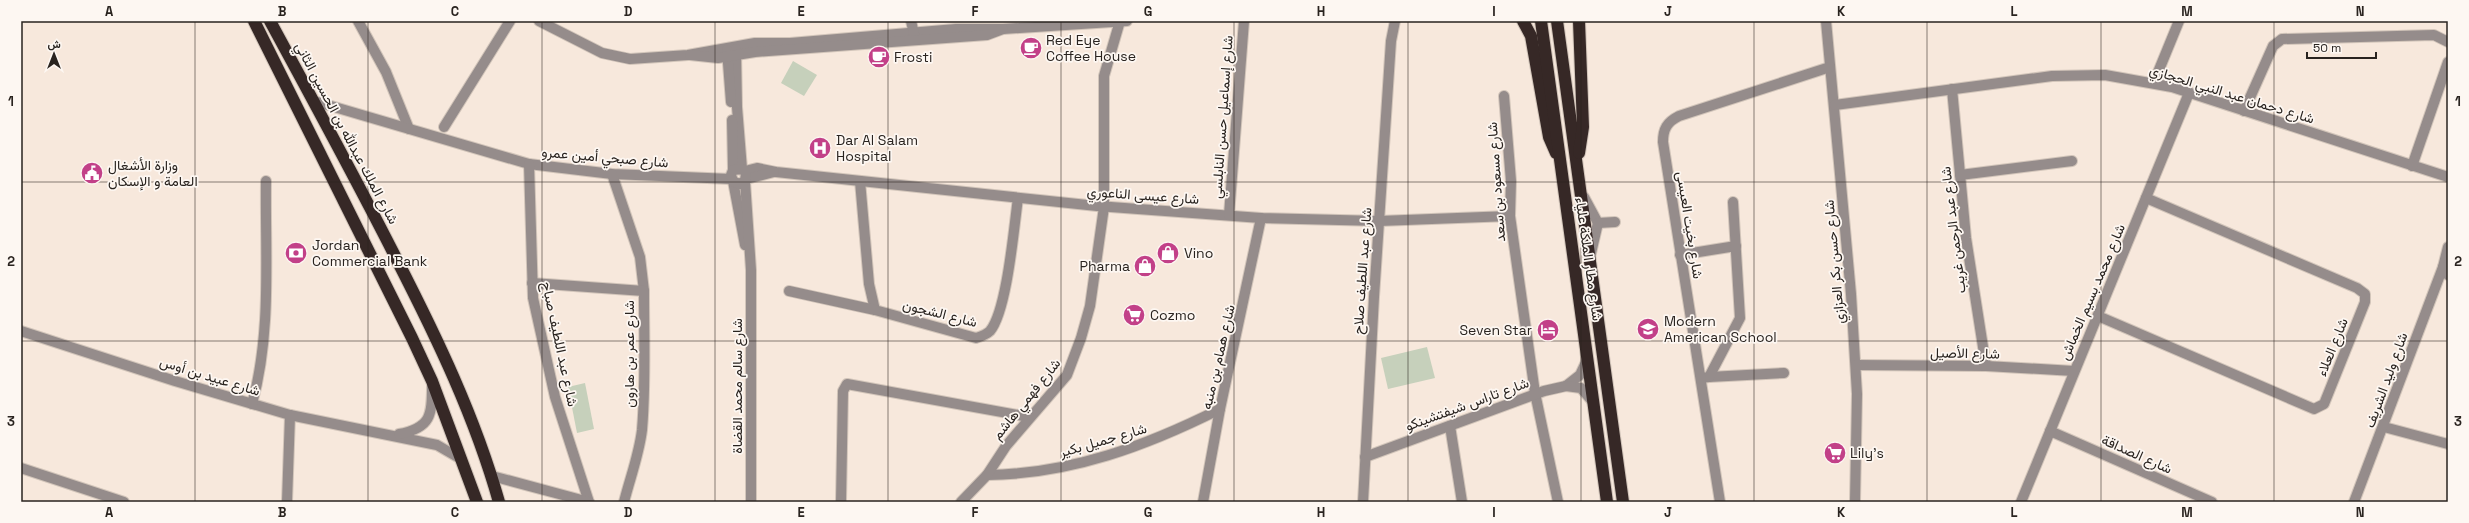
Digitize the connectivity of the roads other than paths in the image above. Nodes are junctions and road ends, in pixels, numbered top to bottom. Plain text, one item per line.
1 (254, 21) edge
2 (270, 21) edge
3 (358, 21) edge
4 (510, 21) edge
5 (539, 21) edge
6 (911, 21) edge
7 (1122, 21) edge
8 (1244, 21) edge
9 (1388, 21) edge
10 (1395, 21) edge
11 (1523, 21) edge
12 (1540, 21) edge
13 (1557, 21) edge
14 (1579, 21) edge
15 (1826, 21) edge
16 (2179, 21) edge
17 (914, 36) junction
18 (1392, 41) junction
19 (2448, 42) edge
20 (732, 51) junction
21 (2448, 62) edge
22 (1830, 68) junction
23 (2154, 82) junction
24 (1952, 89) junction
25 (2188, 93) junction
26 (1504, 96) dead end
27 (314, 101) junction
28 (1835, 105) junction
29 (2244, 111) junction
30 (444, 127) dead end
31 (409, 129) junction
32 (2072, 161) dead end
33 (529, 164) junction
34 (1577, 164) junction
35 (2412, 166) junction
36 (1562, 167) junction
37 (612, 174) junction
38 (1960, 175) junction
39 (739, 176) junction
40 (2448, 177) edge
41 (266, 181) dead end
42 (860, 181) junction
43 (1581, 191) junction
44 (1018, 198) junction
45 (2146, 198) junction
46 (1733, 202) dead end
47 (1104, 207) junction
48 (1229, 215) junction
49 (1510, 216) junction
50 (1261, 218) junction
51 (1379, 221) junction
52 (1615, 222) dead end
53 (1598, 223) junction
54 (1736, 246) junction
55 (2448, 247) edge
56 (1680, 255) junction
57 (1590, 259) junction
58 (2445, 271) edge
59 (532, 283) junction
60 (644, 291) junction
61 (789, 291) dead end
62 (875, 310) junction
63 (2098, 316) junction
64 (21, 331) edge
65 (1588, 360) junction
66 (1856, 365) junction
67 (1986, 366) junction
68 (2074, 371) junction
69 (1784, 373) dead end
70 (1705, 378) junction
71 (432, 381) junction
72 (1566, 386) junction
73 (1535, 393) junction
74 (1593, 402) junction
75 (252, 404) junction
76 (1220, 409) junction
77 (290, 415) junction
78 (1029, 417) junction
79 (1450, 426) junction
80 (2384, 426) junction
81 (2050, 431) junction
82 (395, 434) junction
83 (2448, 444) edge
84 (1365, 457) junction
85 (461, 459) junction
86 (21, 468) edge
87 (987, 475) junction
88 (492, 476) junction
89 (124, 502) edge
90 (286, 502) edge
91 (477, 502) edge
92 (499, 502) edge
93 (589, 502) edge
94 (624, 502) edge
95 (751, 502) edge
96 (841, 502) edge
97 (961, 502) edge
98 (1203, 502) edge
99 (1363, 502) edge
100 (1462, 502) edge
101 (1558, 502) edge
102 (1607, 502) edge
103 (1623, 502) edge
104 (1720, 502) edge
105 (1855, 502) edge
106 (2021, 502) edge
107 (2212, 502) edge
108 (2354, 502) edge

1 - 71 highway
2 - 27 highway, شارع الملك عبدالله بن الحسين الثاني
3 - 31 street
4 - 30 street
5 - 20 street
6 - 17 street
7 - 17 street
7 - 47 street, شارع فهمي هاشم
8 - 48 street, شارع إسماعيل حسن النابلسي
9 - 18 street, شارع عبد اللطيف صلاح
10 - 18 street, شارع عبد اللطيف صلاح
11 - 36 highway
12 - 36 highway, شارع مطار الملكة علياء
13 - 34 highway, شارع مطار الملكة علياء
14 - 34 highway
15 - 22 street, شارع حسن بكر العزازي
16 - 23 street
17 - 20 street
18 - 51 street, شارع عبد اللطيف صلاح
19 - 29 street
20 - 39 street, شارع سالم محمد القضاة
21 - 35 street
22 - 28 street, شارع حسن بكر العزازي
22 - 56 street, شارع بخيت العيسى
23 - 24 street, شارع دحمان عبد النبي الحجازي
23 - 25 street, شارع دحمان عبد النبي الحجازي
24 - 28 street, شارع دحمان عبد النبي الحجازي
24 - 38 street, شارع عبد الرحمن غريب
25 - 29 street, شارع دحمان عبد النبي الحجازي
25 - 45 street, شارع محمد بسيم الخماش
26 - 49 street, شارع مسعود بن سعد
27 - 31 street, شارع صبحي أمين عمرو
27 - 88 highway, شارع الملك عبدالله بن الحسين الثاني
28 - 66 street, شارع حسن بكر العزازي
29 - 35 street, شارع دحمان عبد النبي الحجازي
31 - 33 street, شارع صبحي أمين عمرو
32 - 38 street
33 - 37 street, شارع صبحي أمين عمرو
33 - 59 street, شارع عبد اللطيف صباح
34 - 43 highway, شارع مطار الملكة علياء
35 - 40 street, شارع دحمان عبد النبي الحجازي
36 - 65 highway, شارع مطار الملكة علياء
37 - 39 street, شارع صبحي أمين عمرو
37 - 60 street
38 - 67 street, شارع عبد الرحمن غريب
39 - 42 street, شارع عيسى الناعوري
39 - 95 street, شارع سالم محمد القضاة
41 - 75 street
42 - 44 street, شارع عيسى الناعوري
42 - 62 street
43 - 53 street
43 - 57 highway, شارع مطار الملكة علياء
44 - 47 street, شارع عيسى الناعوري
44 - 62 street, شارع الشجون
45 - 63 street, شارع محمد بسيم الخماش
45 - 63 street, شارع العلاء
46 - 54 street
47 - 48 street, شارع عيسى الناعوري
47 - 78 street, شارع فهمي هاشم
48 - 50 street, شارع عيسى الناعوري
49 - 51 street, شارع عيسى الناعوري
49 - 73 street, شارع مسعود بن سعد
50 - 51 street, شارع عيسى الناعوري
50 - 76 street, شارع همام بن منبه
51 - 84 street, شارع عبد اللطيف صلاح
52 - 53 street
53 - 57 street
54 - 56 street
54 - 70 street
55 - 58 street, شارع وليد الشريف
56 - 70 street, شارع بخيت العيسى
57 - 103 highway, شارع مطار الملكة علياء
58 - 80 street, شارع وليد الشريف
59 - 60 street, شارع عمر بن هارون
59 - 93 street, شارع عبد اللطيف صباح
60 - 94 street, شارع عمر بن هارون
61 - 62 street, شارع الشجون
63 - 68 street, شارع محمد بسيم الخماش
64 - 75 street, شارع عبيد بن أوس
65 - 72 street
65 - 74 highway, شارع مطار الملكة علياء
66 - 67 street, شارع الأصيل
66 - 105 street, شارع حسن بكر العزازي
67 - 68 street, شارع الأصيل
68 - 81 street, شارع محمد بسيم الخماش
69 - 70 street
70 - 104 street, شارع بخيت العيسى
71 - 82 street, شارع عبيد بن أوس
71 - 85 highway
72 - 73 street, شارع تاراس شيفتشينكو
72 - 74 street, شارع تاراس شيفتشينكو
73 - 79 street, شارع تاراس شيفتشينكو
73 - 101 street, شارع مسعود بن سعد
74 - 102 highway, شارع مطار الملكة علياء
75 - 77 street, شارع عبيد بن أوس
76 - 87 street, شارع جميل بكير
76 - 98 street, شارع همام بن منبه
77 - 82 street, شارع عبيد بن أوس
77 - 90 street
78 - 87 street, شارع فهمي هاشم
78 - 96 street
79 - 84 street, شارع تاراس شيفتشينكو
79 - 100 street
80 - 83 street
80 - 108 street, شارع وليد الشريف
81 - 106 street, شارع محمد بسيم الخماش
81 - 107 street, شارع الصداقة
82 - 85 street, شارع عبيد بن أوس
84 - 99 street, شارع عبد اللطيف صلاح
85 - 91 highway
86 - 89 street
87 - 97 street, شارع فهمي هاشم
88 - 92 highway, شارع الملك عبدالله بن الحسين الثاني
88 - 93 street

